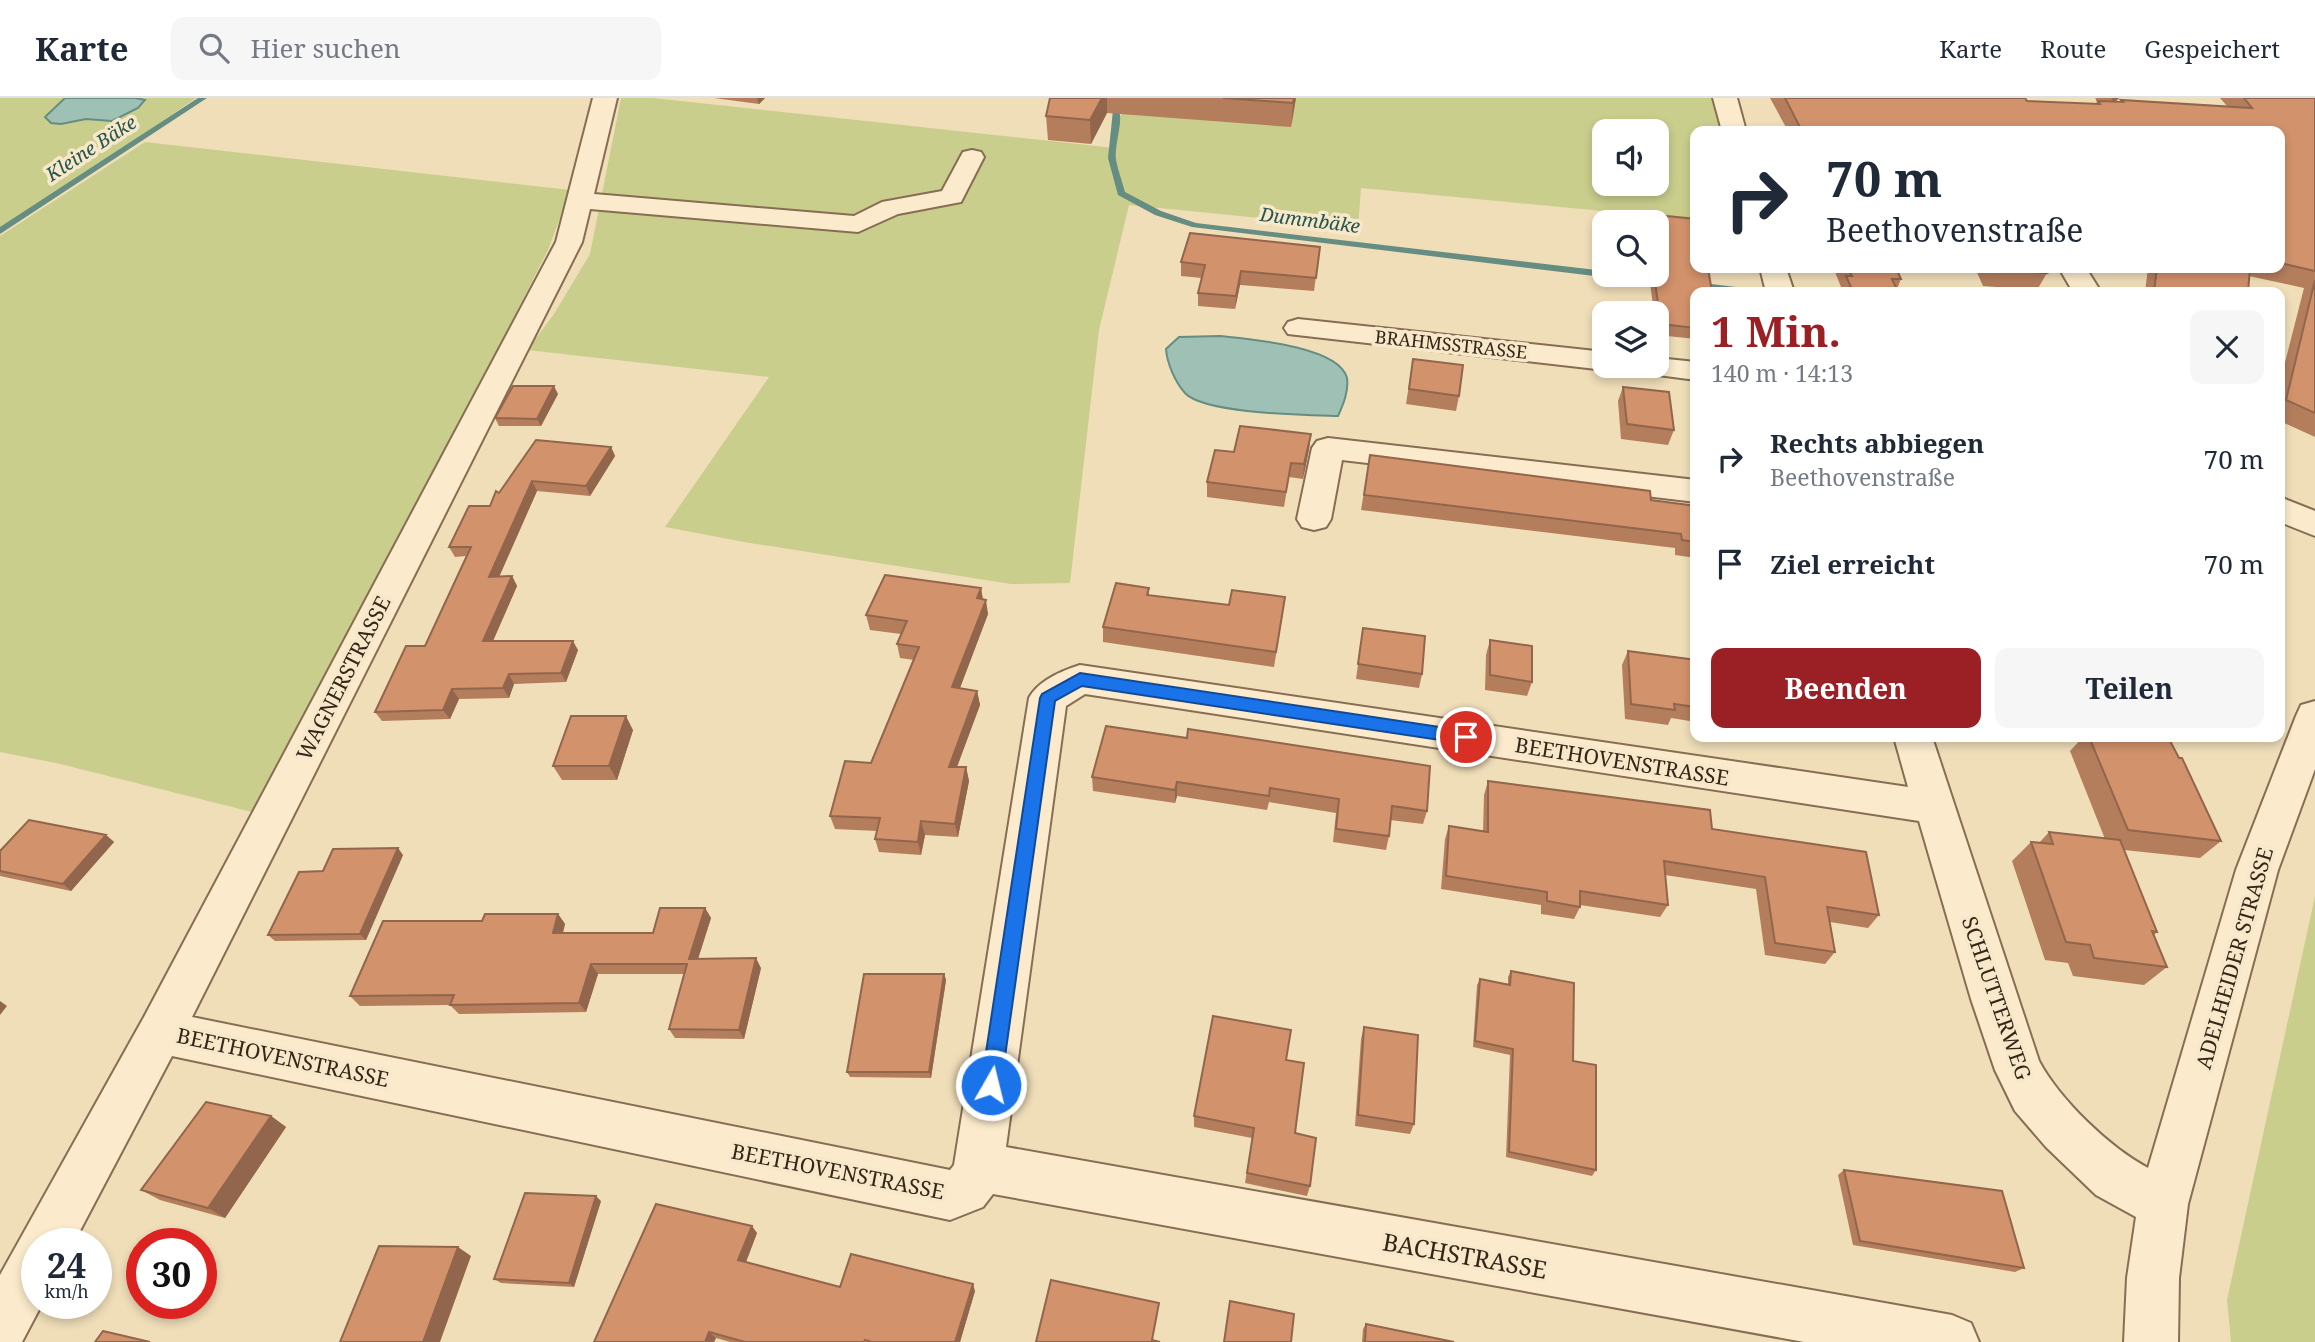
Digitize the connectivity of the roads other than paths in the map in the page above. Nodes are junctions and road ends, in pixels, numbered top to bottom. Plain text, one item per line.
1 (605, 98) edge
2 (1725, 98) edge
3 (1733, 126) edge
4 (972, 157) dead end
5 (580, 200) junction
6 (1298, 328) dead end
7 (1592, 360) edge
8 (1669, 368) edge
9 (1690, 370) edge
10 (1690, 490) edge
11 (2285, 510) edge
12 (1314, 519) dead end
13 (2315, 525) edge
14 (2315, 716) edge
15 (1914, 742) edge
16 (1933, 807) junction
17 (160, 1032) junction
18 (979, 1167) junction
19 (2163, 1204) junction
20 (54, 1228) edge
21 (21, 1289) edge
22 (0, 1328) edge
23 (1952, 1342) edge
24 (2151, 1342) edge

1 - 5 street, WAGNERSTRASSE
2 - 3 street
4 - 5 street
5 - 17 street, WAGNERSTRASSE
6 - 7 street, BRAHMSSTRASSE
8 - 9 street
10 - 12 street
11 - 13 street
14 - 19 street, ADELHEIDER STRASSE
15 - 16 street, SCHLUTTERWEG
16 - 18 street, BEETHOVENSTRASSE
16 - 19 street, SCHLUTTERWEG
17 - 18 street, BEETHOVENSTRASSE
17 - 20 street, WAGNERSTRASSE
18 - 23 street, BACHSTRASSE
19 - 24 street, ADELHEIDER STRASSE
21 - 22 street

